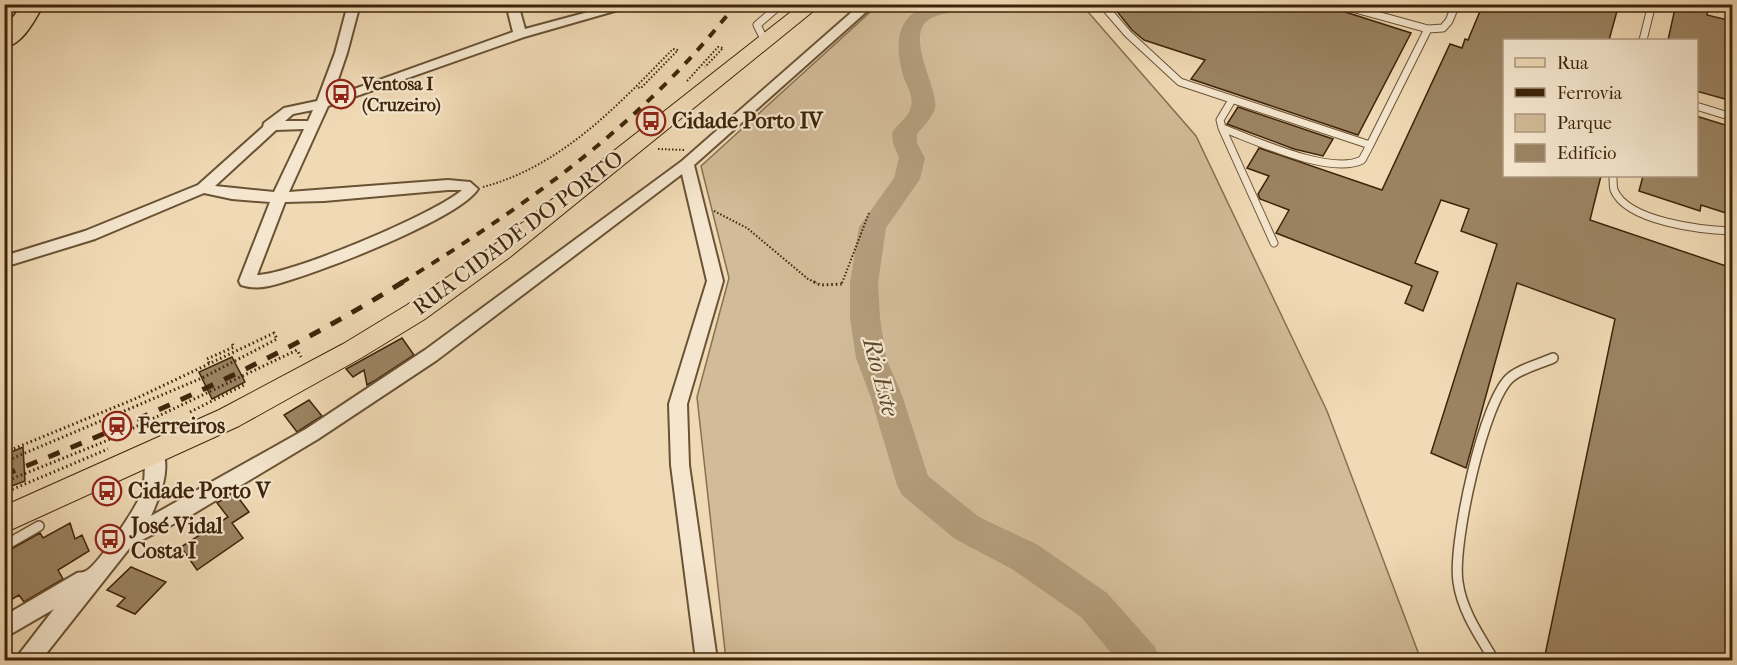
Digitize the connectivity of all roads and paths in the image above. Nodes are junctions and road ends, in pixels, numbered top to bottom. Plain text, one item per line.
1 (21, 4) edge
2 (34, 4) edge
3 (354, 4) edge
4 (512, 4) edge
5 (633, 4) edge
6 (781, 4) edge
7 (869, 4) edge
8 (1102, 4) edge
9 (1337, 4) edge
10 (1456, 4) edge
11 (1652, 4) edge
12 (807, 7) edge
13 (4, 29) edge
14 (1428, 29) junction
15 (520, 34) junction
16 (1643, 39) edge
17 (4, 40) edge
18 (766, 43) junction
19 (685, 86) joint
20 (636, 87) junction
21 (1232, 100) junction
22 (323, 103) junction
23 (1698, 107) edge
24 (1732, 117) edge
25 (312, 125) junction
26 (269, 126) junction
27 (1222, 128) junction
28 (1370, 145) junction
29 (653, 149) dead end
30 (701, 152) junction
31 (687, 164) junction
32 (1613, 177) edge
33 (203, 188) junction
34 (471, 189) junction
35 (280, 198) junction
36 (698, 211) junction
37 (869, 213) dead end
38 (1732, 231) edge
39 (1274, 243) dead end
40 (4, 262) edge
41 (231, 342) dead end
42 (300, 354) dead end
43 (1553, 358) dead end
44 (209, 364) junction
45 (112, 447) dead end
46 (4, 452) edge
47 (155, 452) junction
48 (4, 462) edge
49 (4, 482) edge
50 (4, 493) edge
51 (4, 520) edge
52 (39, 526) dead end
53 (125, 539) junction
54 (4, 546) edge
55 (97, 572) junction
56 (4, 628) edge
57 (28, 660) edge
58 (707, 660) edge
59 (1494, 660) edge

1 - 13 highway
2 - 17 highway
3 - 22 street
4 - 15 street
5 - 15 street
6 - 18 lane
7 - 30 street
8 - 21 lane
9 - 14 lane
10 - 14 lane
11 - 16 lane
12 - 18 main road, RUA CIDADE DO PORTO
14 - 28 lane
15 - 22 street
18 - 47 main road, RUA CIDADE DO PORTO
19 - 19 path
20 - 20 path
20 - 34 path
21 - 27 lane
21 - 28 lane
22 - 25 street
22 - 26 street
23 - 24 lane
25 - 26 street
25 - 35 street
26 - 33 street
27 - 28 lane
27 - 39 lane
29 - 30 path
30 - 31 street
31 - 36 street
31 - 53 street
32 - 38 lane
33 - 35 street
33 - 40 street
34 - 35 street
34 - 35 street
36 - 37 path
36 - 58 street
41 - 44 path
42 - 49 path
43 - 59 lane
44 - 46 path
44 - 48 path
45 - 50 path
47 - 51 main road, RUA CIDADE DO PORTO
47 - 53 street
52 - 54 lane
53 - 55 street
55 - 56 street
55 - 57 street

